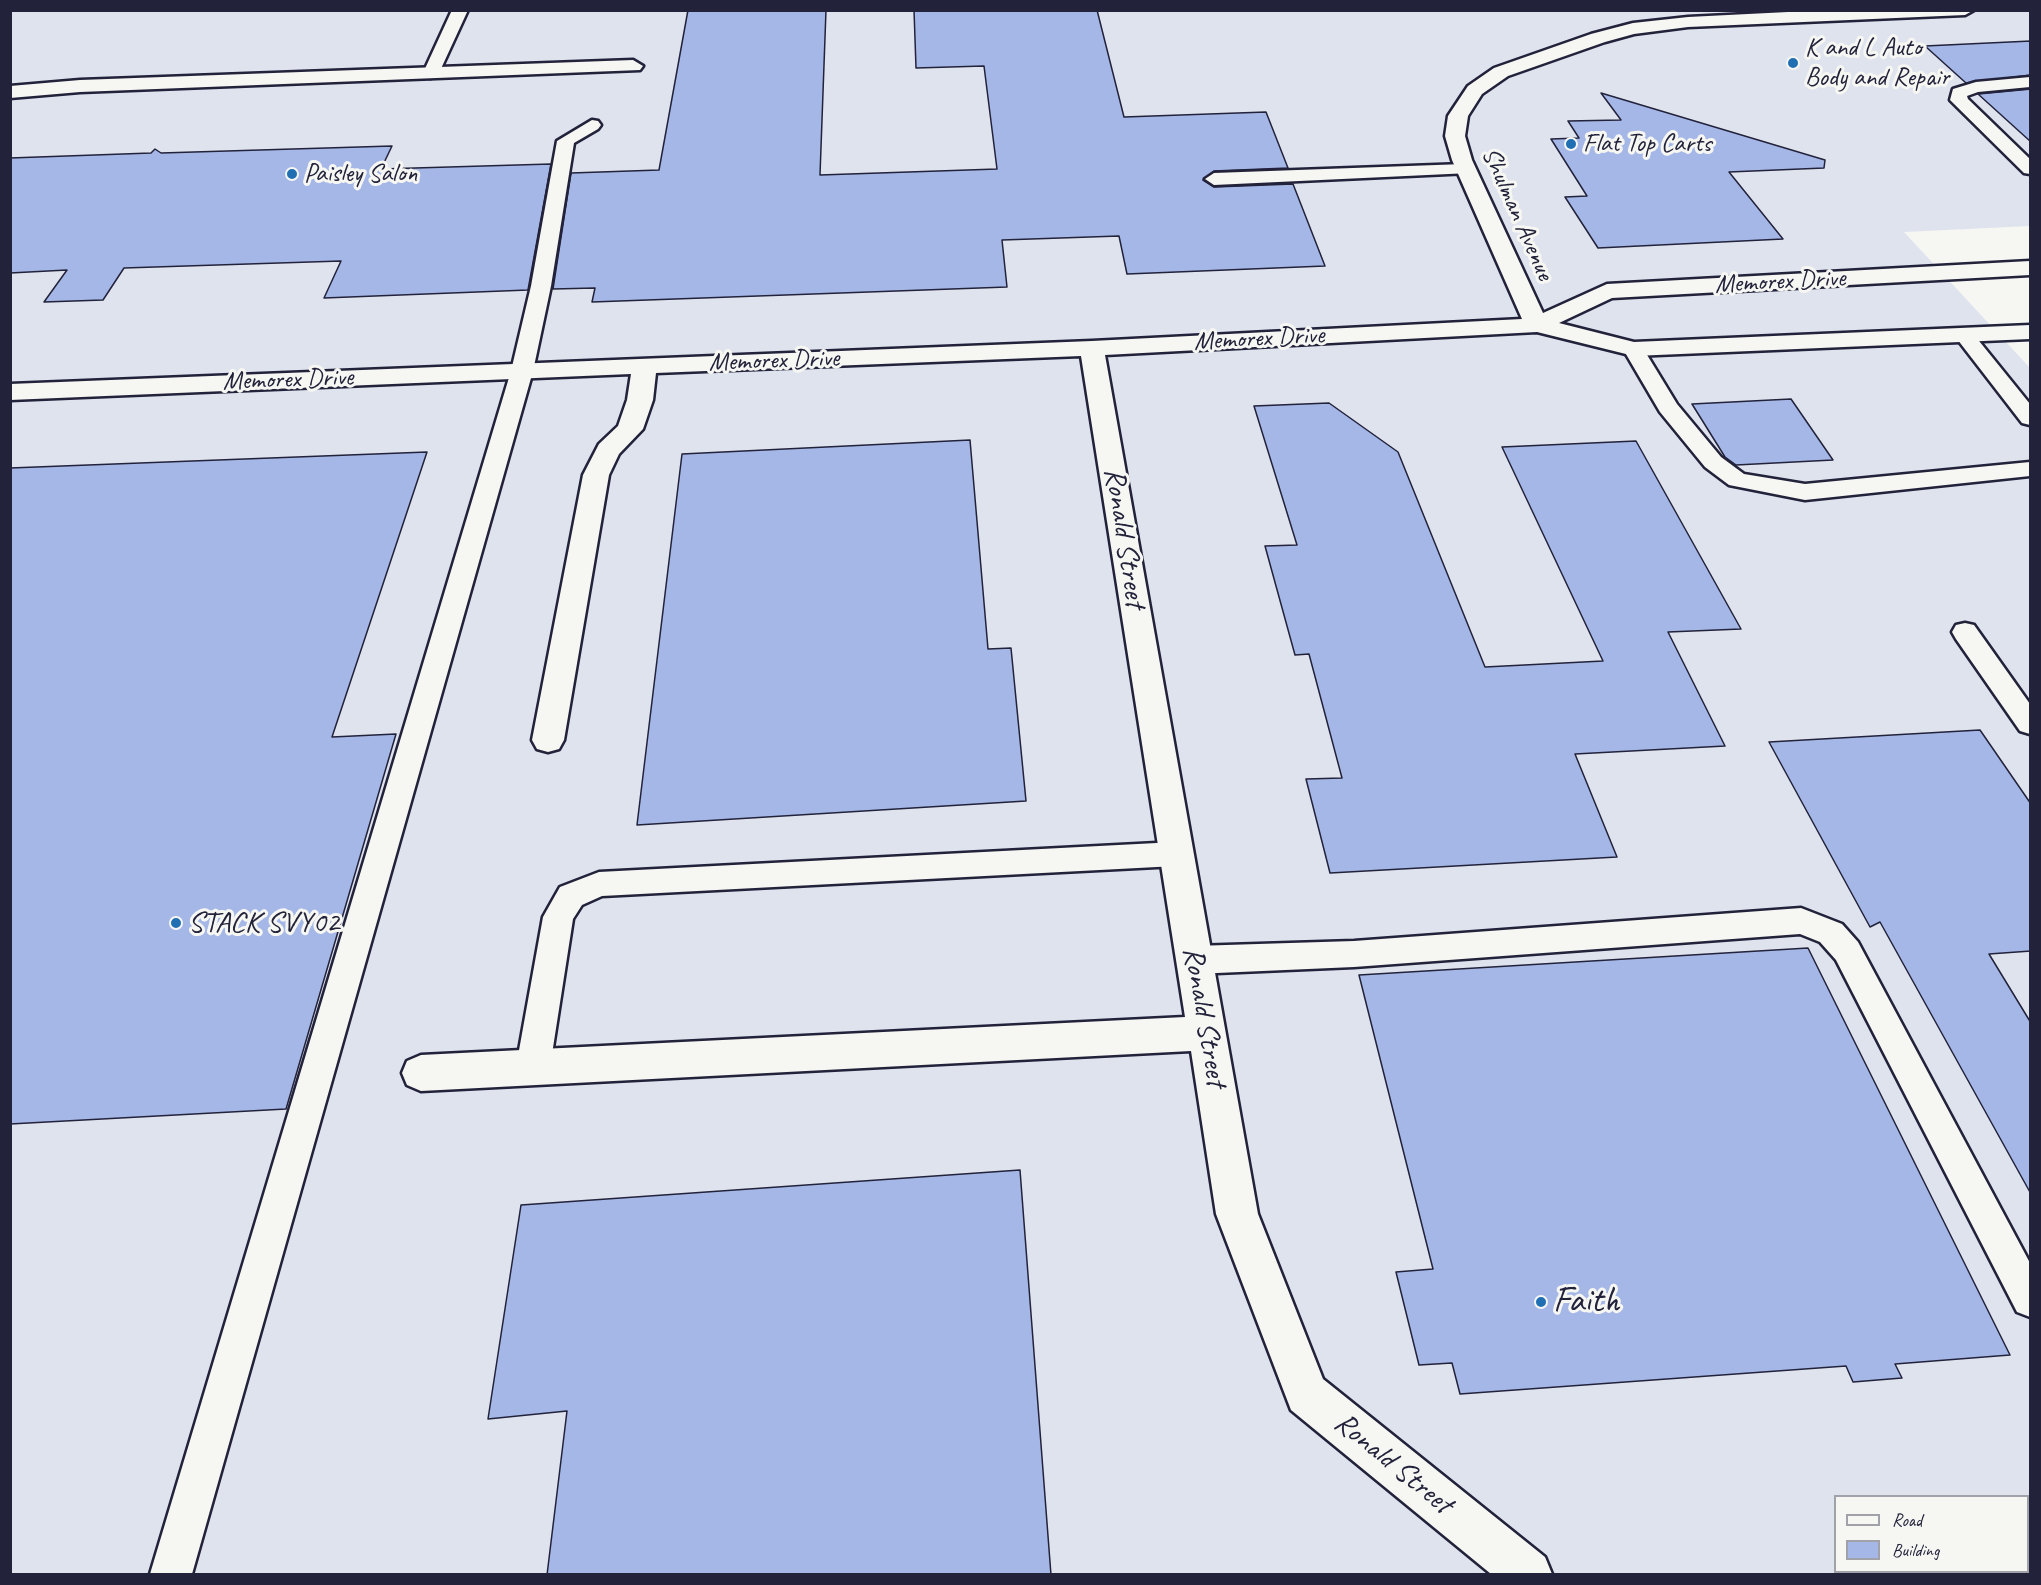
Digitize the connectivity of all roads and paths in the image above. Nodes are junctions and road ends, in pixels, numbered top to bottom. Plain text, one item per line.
1 (460, 10) edge
2 (1965, 10) edge
3 (633, 66) dead end
4 (431, 73) junction
5 (2031, 82) edge
6 (10, 92) edge
7 (592, 125) dead end
8 (1464, 169) junction
9 (2031, 170) edge
10 (1214, 179) dead end
11 (2031, 268) edge
12 (1537, 325) junction
13 (2031, 332) edge
14 (1964, 335) junction
15 (1092, 348) junction
16 (1634, 350) junction
17 (644, 366) junction
18 (522, 370) junction
19 (10, 392) edge
20 (2031, 418) edge
21 (2031, 469) edge
22 (1965, 632) dead end
23 (2031, 724) edge
24 (548, 740) dead end
25 (1176, 854) junction
26 (1194, 960) junction
27 (1207, 1033) junction
28 (533, 1067) junction
29 (421, 1073) dead end
30 (2031, 1299) edge
31 (171, 1575) edge
32 (1528, 1575) edge

1 - 4 lane
2 - 8 street, Shulman Avenue
3 - 4 street
4 - 6 street
5 - 9 lane
7 - 18 lane
8 - 10 lane
8 - 12 street, Shulman Avenue
11 - 12 street, Memorex Drive
12 - 15 street, Memorex Drive
12 - 16 street, Memorex Drive
13 - 14 street, Memorex Drive
14 - 16 street, Memorex Drive
14 - 20 lane
15 - 17 street, Memorex Drive
15 - 25 street, Ronald Street
16 - 21 lane
17 - 18 street, Memorex Drive
17 - 24 street
18 - 19 street, Memorex Drive
18 - 31 lane
22 - 23 lane
25 - 26 street, Ronald Street
25 - 28 lane
26 - 27 street, Ronald Street
26 - 30 lane
27 - 28 street
27 - 32 street, Ronald Street
28 - 29 street

